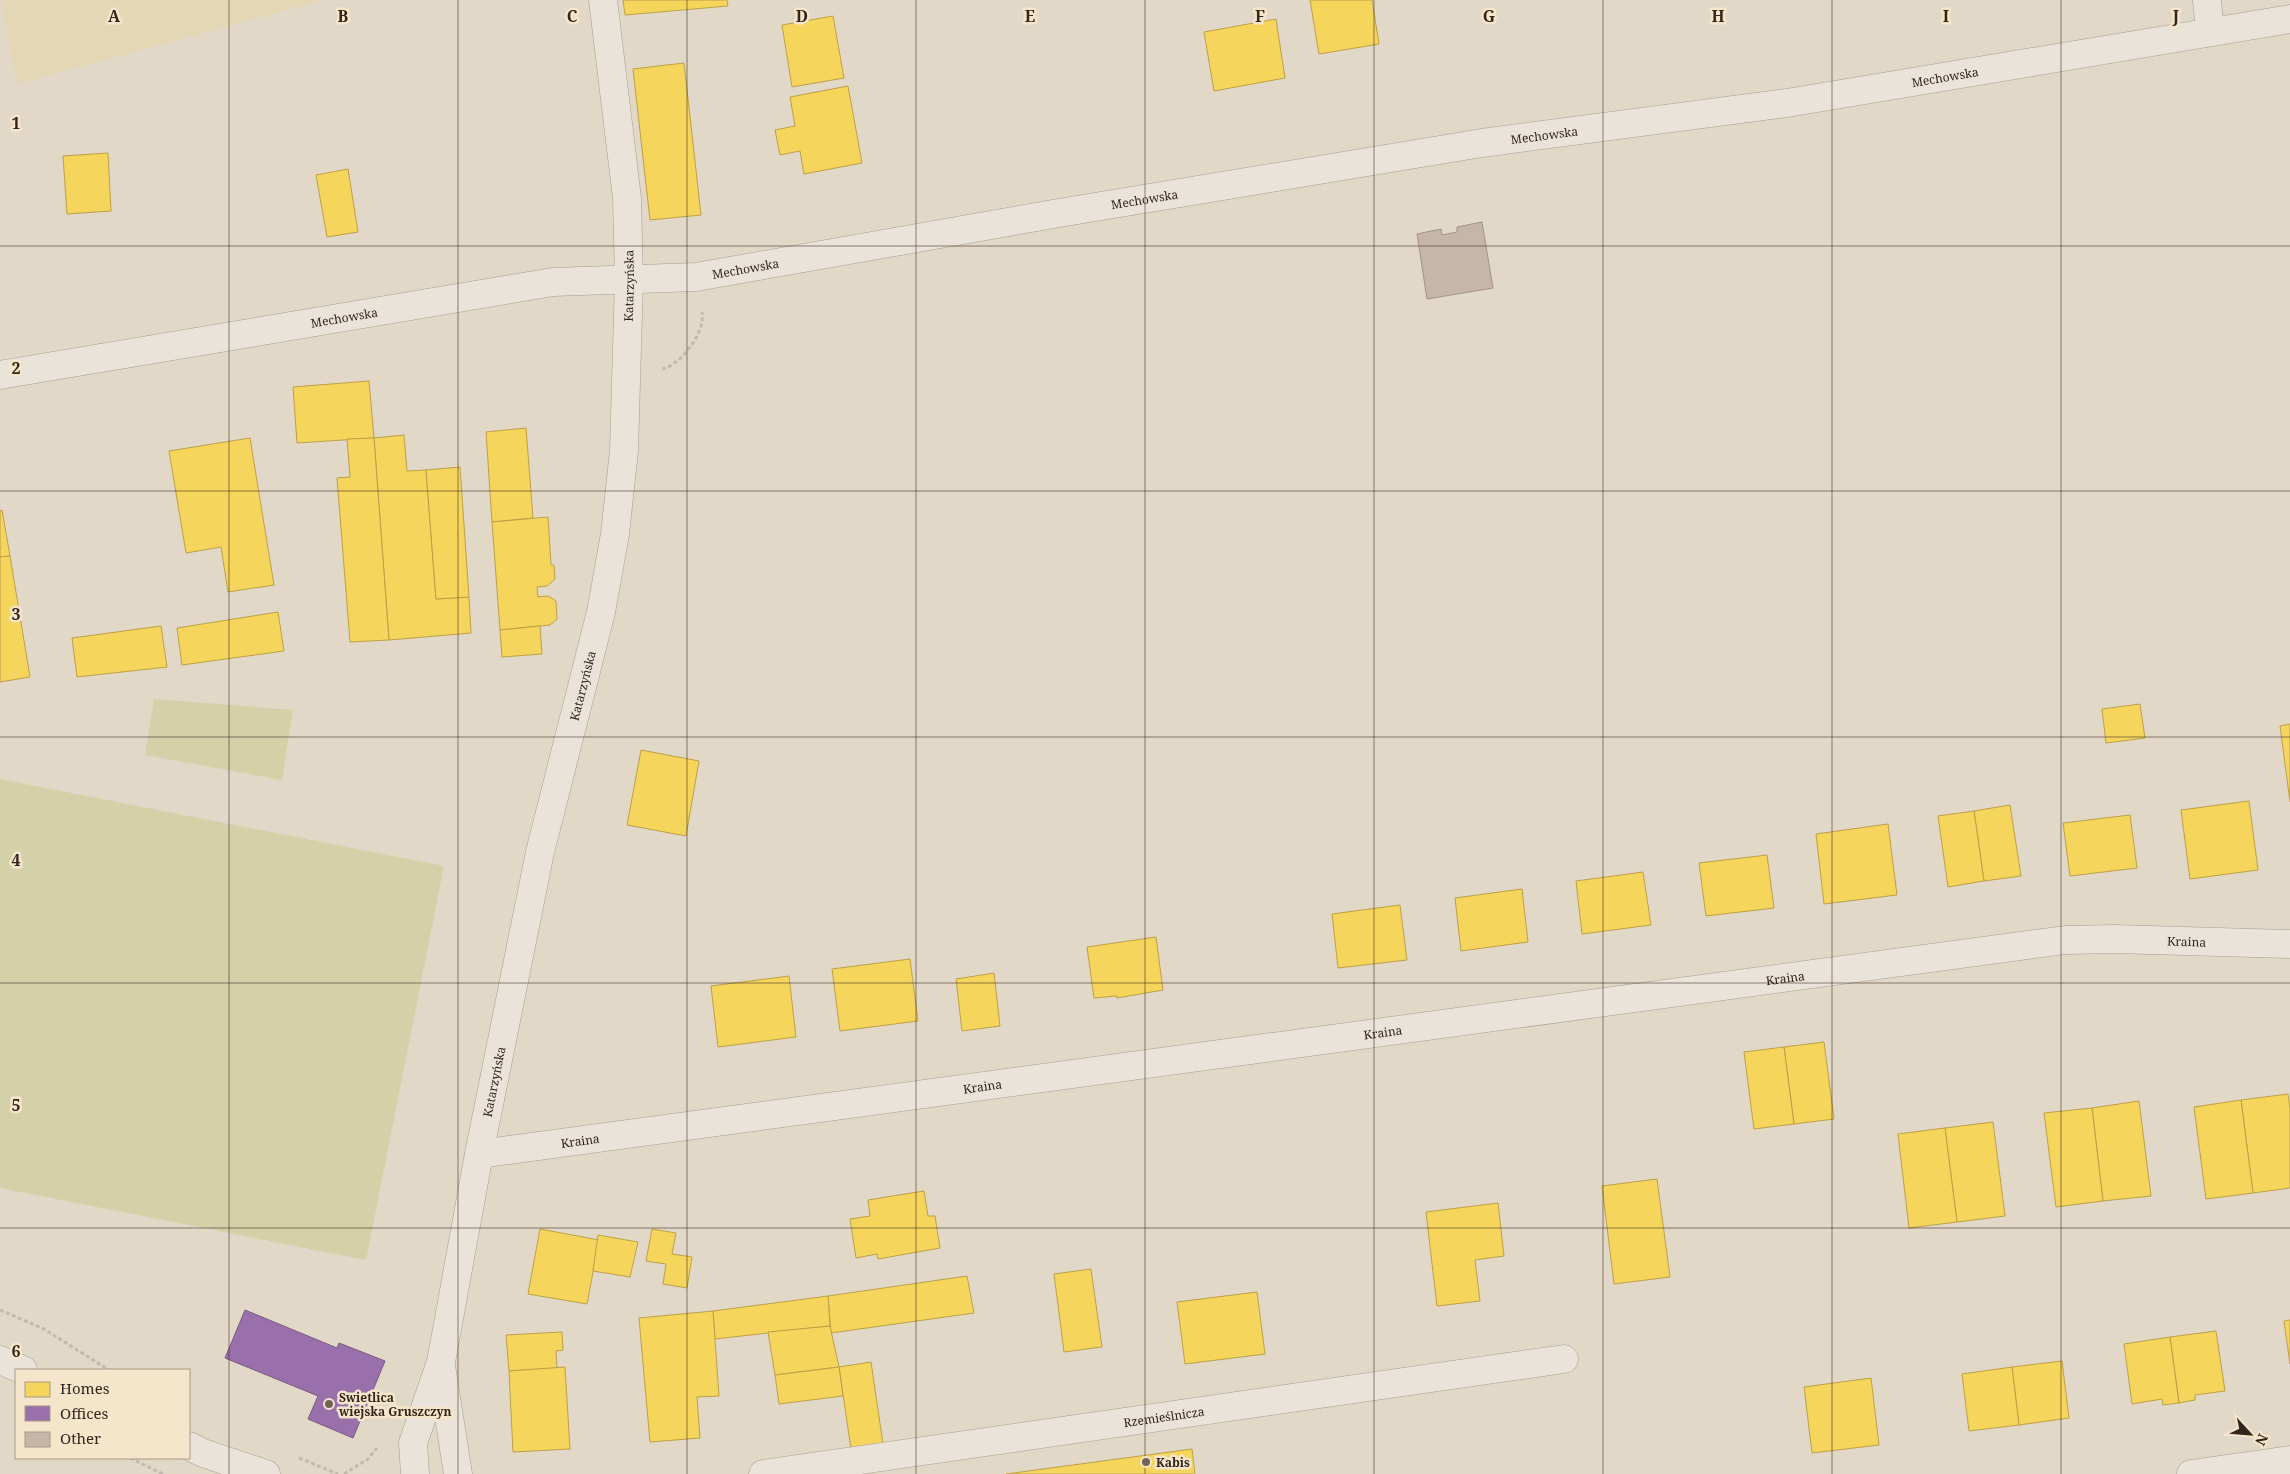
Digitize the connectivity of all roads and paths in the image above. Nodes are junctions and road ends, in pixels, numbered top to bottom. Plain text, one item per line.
1 (603, 0) edge
2 (2206, 0) edge
3 (2290, 19) edge
4 (2210, 32) junction
5 (629, 280) junction
6 (0, 375) edge
7 (2290, 944) edge
8 (479, 1154) junction
9 (0, 1310) edge
10 (1564, 1359) dead end
11 (0, 1360) edge
12 (441, 1362) junction
13 (21, 1369) edge
14 (107, 1369) edge
15 (379, 1445) dead end
16 (196, 1449) edge
17 (132, 1459) edge
18 (2290, 1460) edge
19 (163, 1474) edge
20 (233, 1474) edge
21 (266, 1474) edge
22 (344, 1474) edge
23 (415, 1474) edge
24 (458, 1474) edge
25 (763, 1474) edge
26 (2191, 1474) edge

1 - 5 street, Katarzyńska
2 - 4 street
3 - 4 street, Mechowska
4 - 5 street, Mechowska
5 - 6 street, Mechowska
5 - 8 street, Katarzyńska
7 - 8 street, Kraina
8 - 12 street, Katarzyńska
9 - 14 path
10 - 25 street, Rzemieślnicza
11 - 13 street
12 - 23 street, Katarzyńska
12 - 24 street, Katarzyńska
15 - 22 path
16 - 20 street
16 - 21 street
17 - 19 path
18 - 26 street

